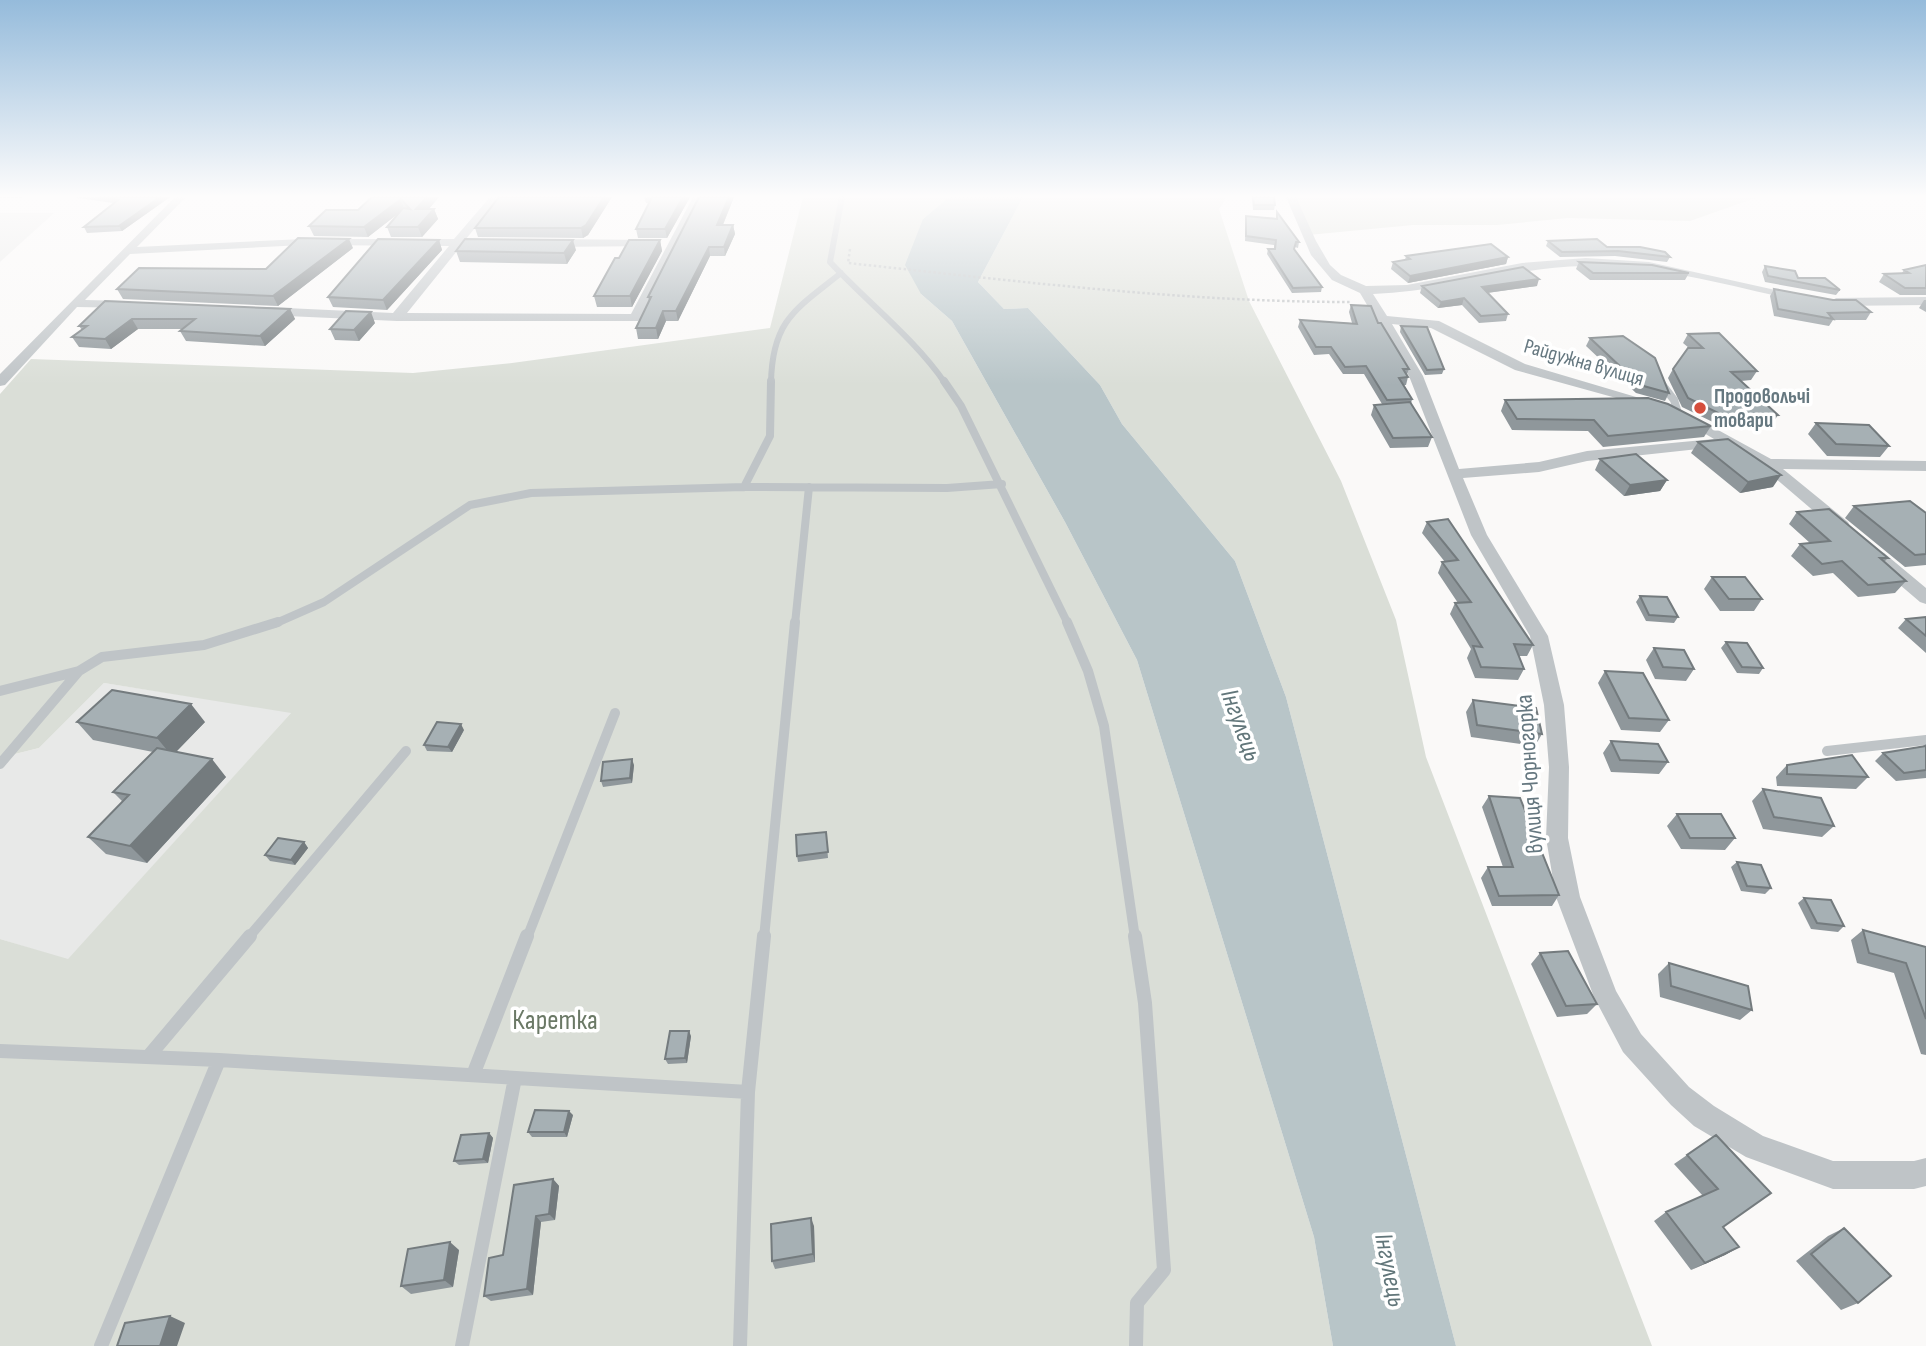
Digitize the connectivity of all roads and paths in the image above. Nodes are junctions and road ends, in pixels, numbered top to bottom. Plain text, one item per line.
1 (116, 260) edge
2 (443, 260) edge
3 (665, 260) edge
4 (830, 260) edge
5 (848, 260) edge
6 (1320, 260) edge
7 (841, 273) junction
8 (1367, 295) junction
9 (1926, 300) edge
10 (74, 303) junction
11 (135, 306) edge
12 (246, 310) edge
13 (397, 317) junction
14 (1385, 320) junction
15 (7, 366) edge
16 (1656, 372) edge
17 (0, 382) edge
18 (1678, 413) junction
19 (1731, 442) junction
20 (1768, 464) junction
21 (1926, 466) edge
22 (1453, 474) junction
23 (1002, 484) junction
24 (744, 487) junction
25 (809, 488) junction
26 (1926, 598) edge
27 (79, 671) junction
28 (0, 691) edge
29 (615, 713) dead end
30 (1926, 740) edge
31 (406, 751) dead end
32 (1827, 751) dead end
33 (0, 764) edge
34 (0, 1051) edge
35 (148, 1057) junction
36 (219, 1060) junction
37 (473, 1076) junction
38 (515, 1078) junction
39 (748, 1092) junction
40 (1922, 1177) edge
41 (102, 1346) edge
42 (462, 1346) edge
43 (740, 1346) edge
44 (1136, 1346) edge

1 - 10 street
2 - 13 street
3 - 13 street
4 - 7 lane
5 - 8 path
6 - 8 street, вулиця Чорногорка
7 - 23 lane
7 - 24 lane
8 - 9 street
8 - 14 street, вулиця Чорногорка
10 - 11 street
10 - 15 street
12 - 13 street
14 - 18 street, Райдужна вулиця
14 - 22 street, вулиця Чорногорка
15 - 17 street
16 - 18 lane
18 - 19 street, Райдужна вулиця
19 - 20 street, Райдужна вулиця
19 - 22 street
20 - 21 street
20 - 26 street, Райдужна вулиця
22 - 40 street, вулиця Чорногорка
23 - 25 lane
23 - 44 lane
24 - 25 lane
24 - 27 lane
25 - 39 lane
27 - 28 lane
27 - 33 lane
29 - 37 lane
30 - 32 lane
31 - 35 lane
34 - 35 lane
35 - 36 lane
36 - 37 lane
36 - 41 lane
37 - 38 lane
38 - 39 lane
38 - 42 lane
39 - 43 lane

